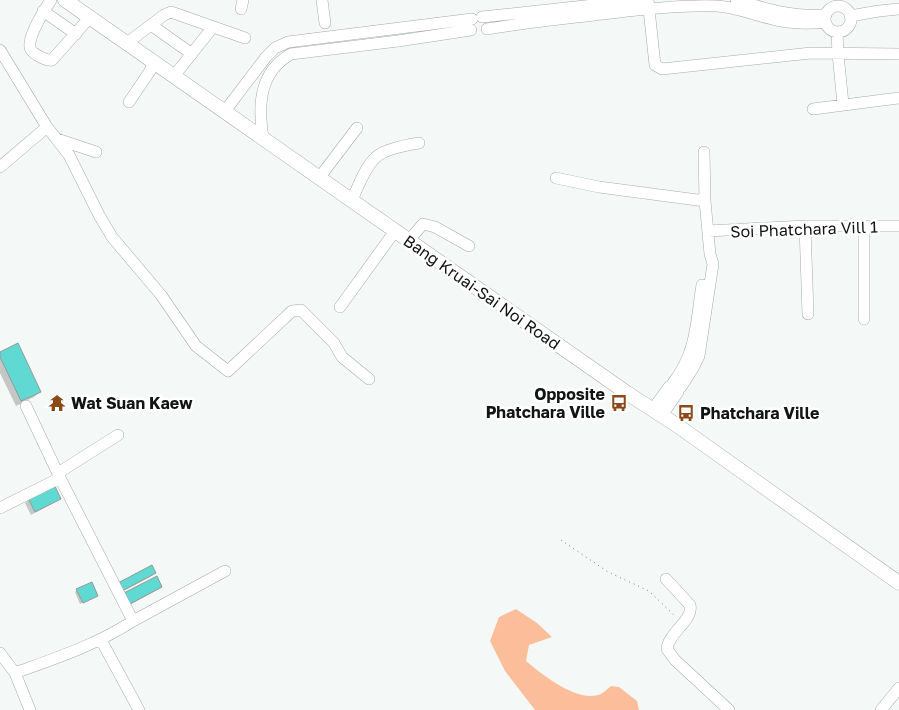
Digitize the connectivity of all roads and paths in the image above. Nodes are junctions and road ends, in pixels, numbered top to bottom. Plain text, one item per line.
1 (51, 0) edge
2 (65, 0) edge
3 (322, 0) edge
4 (640, 0) edge
5 (736, 0) edge
6 (838, 3) edge
7 (648, 5) edge
8 (899, 9) edge
9 (43, 11) junction
10 (850, 16) junction
11 (90, 17) junction
12 (527, 18) junction
13 (825, 19) junction
14 (475, 22) junction
15 (325, 23) dead end
16 (151, 25) junction
17 (213, 27) junction
18 (398, 28) junction
19 (487, 29) junction
20 (838, 32) junction
21 (76, 34) junction
22 (324, 37) junction
23 (245, 38) dead end
24 (398, 41) junction
25 (127, 43) junction
26 (0, 50) edge
27 (324, 50) junction
28 (192, 54) junction
29 (838, 54) junction
30 (899, 54) edge
31 (154, 62) junction
32 (254, 75) junction
33 (174, 76) junction
34 (265, 82) junction
35 (899, 98) edge
36 (129, 102) dead end
37 (843, 104) junction
38 (813, 109) dead end
39 (225, 112) junction
40 (47, 127) junction
41 (356, 128) dead end
42 (263, 138) junction
43 (57, 140) junction
44 (420, 143) dead end
45 (96, 152) dead end
46 (704, 152) dead end
47 (0, 167) edge
48 (319, 178) junction
49 (556, 178) dead end
50 (352, 200) junction
51 (706, 200) junction
52 (805, 226) junction
53 (864, 226) junction
54 (899, 226) edge
55 (395, 231) junction
56 (708, 231) junction
57 (409, 240) junction
58 (469, 246) dead end
59 (340, 307) dead end
60 (808, 314) dead end
61 (864, 320) dead end
62 (369, 379) dead end
63 (26, 406) dead end
64 (657, 412) junction
65 (118, 436) dead end
66 (59, 475) junction
67 (0, 508) edge
68 (561, 540) dead end
69 (225, 571) dead end
70 (666, 578) dead end
71 (899, 583) edge
72 (133, 622) junction
73 (682, 623) junction
74 (101, 640) junction
75 (0, 653) edge
76 (15, 673) junction
77 (899, 688) edge
78 (30, 710) edge
79 (139, 710) edge
80 (729, 710) edge
81 (881, 710) edge

1 - 9 street
2 - 11 main road, Bang Kruai-Sai Noi Road
3 - 15 street
4 - 12 street
5 - 13 street
6 - 10 street
6 - 13 street
7 - 12 street
7 - 13 street
7 - 29 street
8 - 10 street
9 - 21 street
9 - 21 street
10 - 20 street
11 - 21 street
11 - 25 main road, Bang Kruai-Sai Noi Road
12 - 14 street
12 - 19 street
13 - 20 street
14 - 18 street
14 - 19 street
14 - 19 street
14 - 24 street
16 - 17 street
16 - 25 street
16 - 28 street
17 - 23 street
17 - 28 street
18 - 22 street
18 - 24 street
20 - 29 street
22 - 27 street
22 - 32 street
24 - 27 street
25 - 31 main road, Bang Kruai-Sai Noi Road
26 - 40 street
27 - 34 street
28 - 33 street
29 - 30 street
29 - 37 street
31 - 33 main road, Bang Kruai-Sai Noi Road
31 - 36 street
32 - 34 street
32 - 39 street
33 - 39 main road, Bang Kruai-Sai Noi Road
34 - 42 street
35 - 37 street
37 - 38 street
39 - 42 main road, Bang Kruai-Sai Noi Road
40 - 43 street
40 - 47 street
41 - 48 street
42 - 48 main road, Bang Kruai-Sai Noi Road
43 - 45 street
43 - 62 street
44 - 50 street
46 - 51 street
48 - 50 main road, Bang Kruai-Sai Noi Road
49 - 51 street
50 - 55 main road, Bang Kruai-Sai Noi Road
51 - 56 street
52 - 53 street, Soi Phatchara Vill 1
52 - 56 street, Soi Phatchara Vill 1
52 - 60 street
53 - 54 street, Soi Phatchara Vill 1
53 - 61 street
55 - 57 main road, Bang Kruai-Sai Noi Road
55 - 59 street
56 - 64 street
57 - 58 street
57 - 64 main road, Bang Kruai-Sai Noi Road
63 - 66 street
64 - 71 main road, Bang Kruai-Sai Noi Road
65 - 66 street
66 - 67 street
66 - 72 street
68 - 73 path
69 - 72 street
70 - 73 street
72 - 74 street
73 - 80 street
74 - 76 street
74 - 79 street
75 - 76 street
76 - 78 street
77 - 81 street

